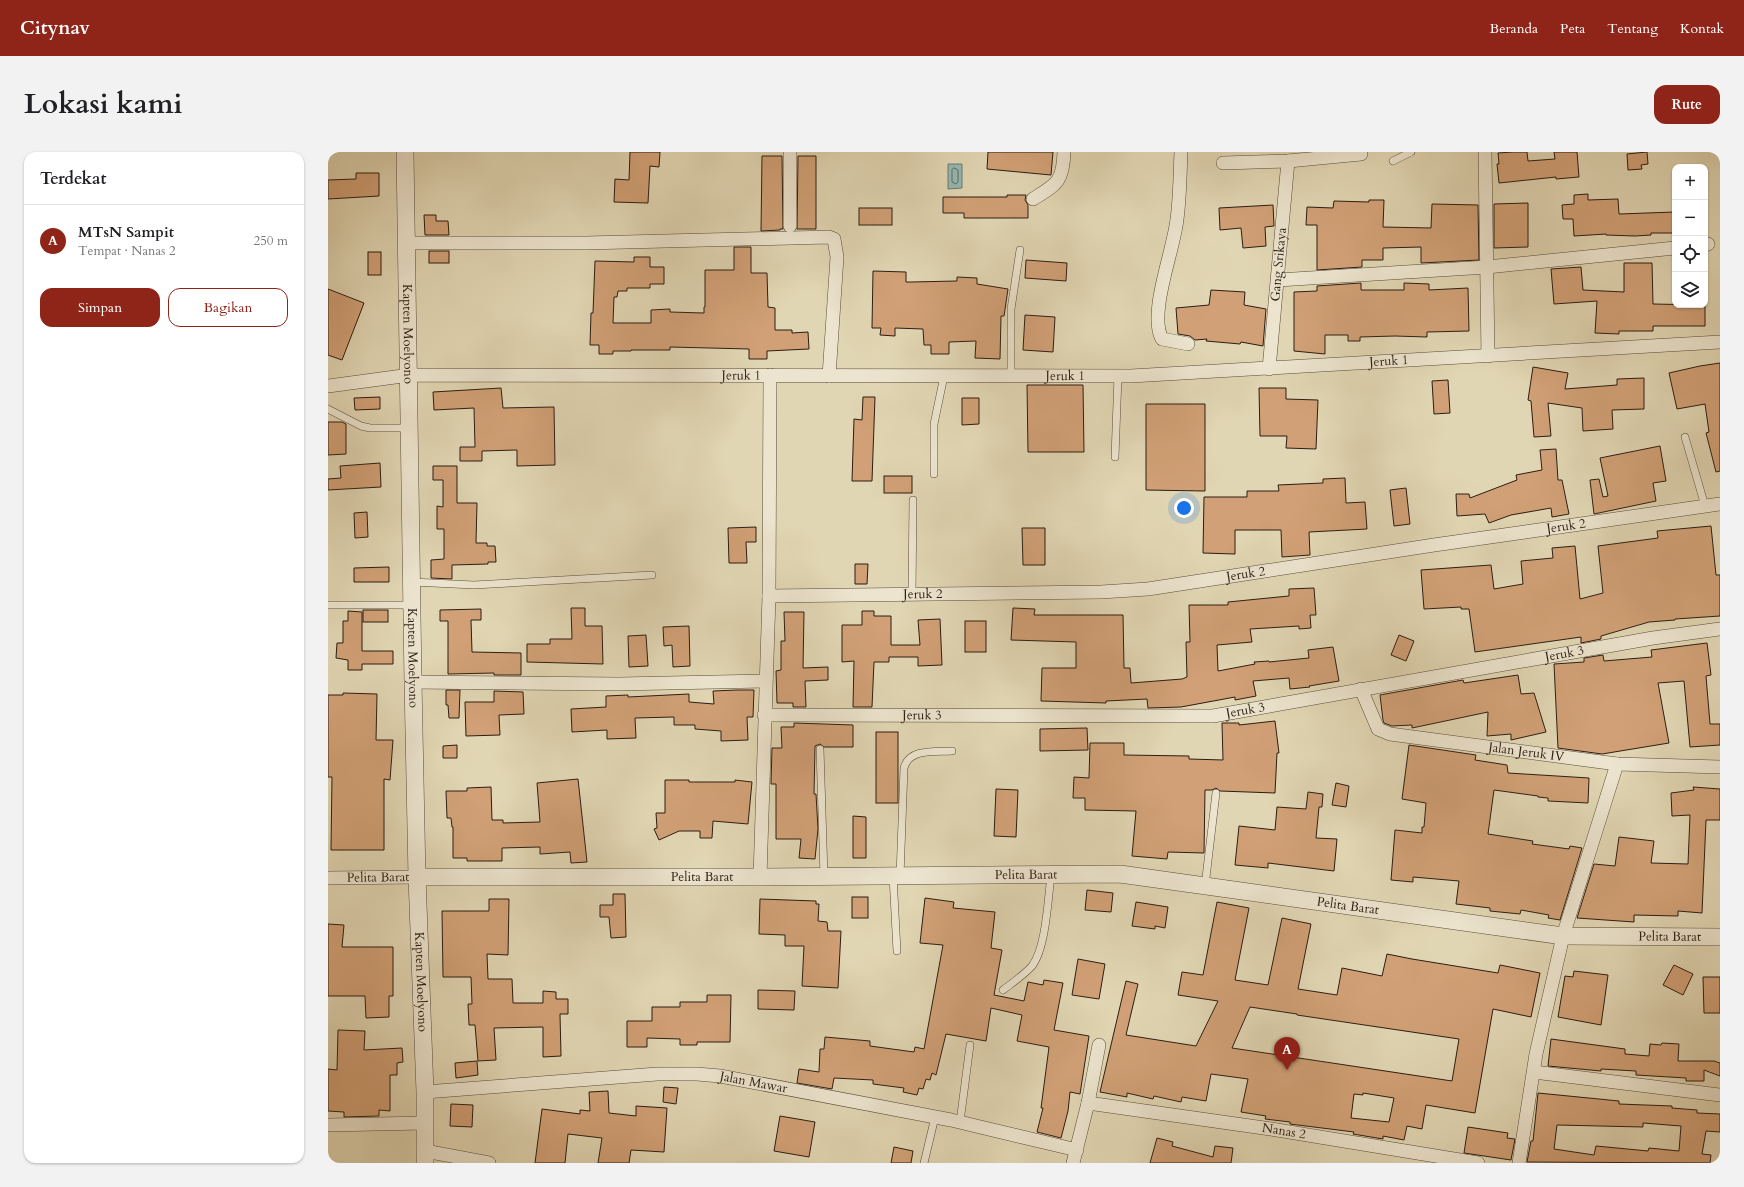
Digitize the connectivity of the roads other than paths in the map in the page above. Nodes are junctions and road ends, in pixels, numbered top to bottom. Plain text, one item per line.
1 (405, 152) edge
2 (790, 152) edge
3 (1064, 152) edge
4 (1181, 152) edge
5 (1411, 152) edge
6 (1485, 152) edge
7 (1361, 154) dead end
8 (1288, 160) junction
9 (1393, 161) dead end
10 (1223, 163) dead end
11 (1033, 199) dead end
12 (790, 226) dead end
13 (406, 244) junction
14 (1672, 248) edge
15 (1020, 250) dead end
16 (1487, 267) junction
17 (1278, 280) junction
18 (1720, 342) edge
19 (1188, 344) dead end
20 (1488, 356) junction
21 (1269, 368) junction
22 (410, 375) junction
23 (770, 375) junction
24 (829, 376) junction
25 (944, 376) junction
26 (1011, 376) junction
27 (1118, 376) junction
28 (328, 386) edge
29 (328, 409) edge
30 (410, 428) junction
31 (1685, 437) dead end
32 (1115, 456) dead end
33 (934, 474) dead end
34 (913, 500) dead end
35 (1720, 504) edge
36 (1705, 506) junction
37 (652, 575) dead end
38 (412, 582) junction
39 (912, 594) junction
40 (768, 596) junction
41 (328, 605) edge
42 (412, 605) junction
43 (1720, 629) edge
44 (766, 681) junction
45 (413, 682) junction
46 (1361, 689) junction
47 (764, 715) junction
48 (820, 749) dead end
49 (952, 751) dead end
50 (1617, 764) junction
51 (1720, 767) edge
52 (1216, 793) dead end
53 (1051, 874) junction
54 (897, 876) junction
55 (417, 877) junction
56 (760, 877) junction
57 (824, 877) junction
58 (328, 878) edge
59 (1205, 886) junction
60 (1563, 936) junction
61 (1720, 936) edge
62 (897, 951) dead end
63 (1003, 990) dead end
64 (970, 1045) dead end
65 (1099, 1045) dead end
66 (1534, 1072) junction
67 (425, 1092) junction
68 (1720, 1095) edge
69 (1088, 1104) junction
70 (935, 1117) junction
71 (960, 1122) junction
72 (425, 1123) junction
73 (328, 1125) edge
74 (1077, 1150) junction
75 (425, 1157) edge
76 (489, 1163) edge
77 (924, 1163) edge
78 (1073, 1163) edge
79 (1478, 1163) edge
80 (1519, 1163) edge

1 - 13 street, Kapten Moelyono
2 - 12 street
3 - 11 street
4 - 19 street
5 - 9 lane
6 - 16 street
7 - 8 street
8 - 10 street
8 - 17 street, Gang Srikaya
13 - 22 street, Kapten Moelyono
13 - 24 street
14 - 16 street
15 - 26 lane
16 - 17 street
16 - 20 street
17 - 21 street, Gang Srikaya
18 - 20 street, Jeruk 1
20 - 21 street, Jeruk 1
21 - 27 street, Jeruk 1
22 - 23 street, Jeruk 1
22 - 28 street, Jeruk 1
22 - 30 street, Kapten Moelyono
23 - 24 street, Jeruk 1
23 - 40 street
24 - 25 street, Jeruk 1
25 - 26 street, Jeruk 1
25 - 33 lane
26 - 27 street, Jeruk 1
27 - 32 lane
29 - 30 lane
30 - 38 street, Kapten Moelyono
31 - 36 lane
34 - 39 lane
35 - 36 street, Jeruk 2
36 - 39 street, Jeruk 2
37 - 38 lane
38 - 42 street, Kapten Moelyono
39 - 40 street, Jeruk 2
40 - 44 street
41 - 42 lane
42 - 45 street, Kapten Moelyono
43 - 46 street, Jeruk 3
44 - 45 street
44 - 47 street
45 - 55 street, Kapten Moelyono
46 - 47 street, Jeruk 3
46 - 50 street, Jalan Jeruk IV
47 - 56 street
48 - 57 lane
49 - 54 lane
50 - 51 street, Jalan Jeruk IV
50 - 60 street
52 - 59 lane
53 - 54 street, Pelita Barat
53 - 59 street, Pelita Barat
53 - 63 lane
54 - 57 street, Pelita Barat
54 - 62 lane
55 - 56 street, Pelita Barat
55 - 58 street, Pelita Barat
55 - 67 street, Kapten Moelyono
56 - 57 street, Pelita Barat
59 - 60 street, Pelita Barat
60 - 61 street, Pelita Barat
60 - 66 street
64 - 71 lane
65 - 69 street
66 - 68 street
66 - 80 street
67 - 70 street, Jalan Mawar
67 - 72 street, Kapten Moelyono
69 - 74 street
69 - 79 street, Nanas 2
70 - 71 street, Jalan Mawar
70 - 77 lane
71 - 74 street, Jalan Mawar
72 - 73 street
72 - 75 street, Kapten Moelyono
74 - 78 street
75 - 76 street

